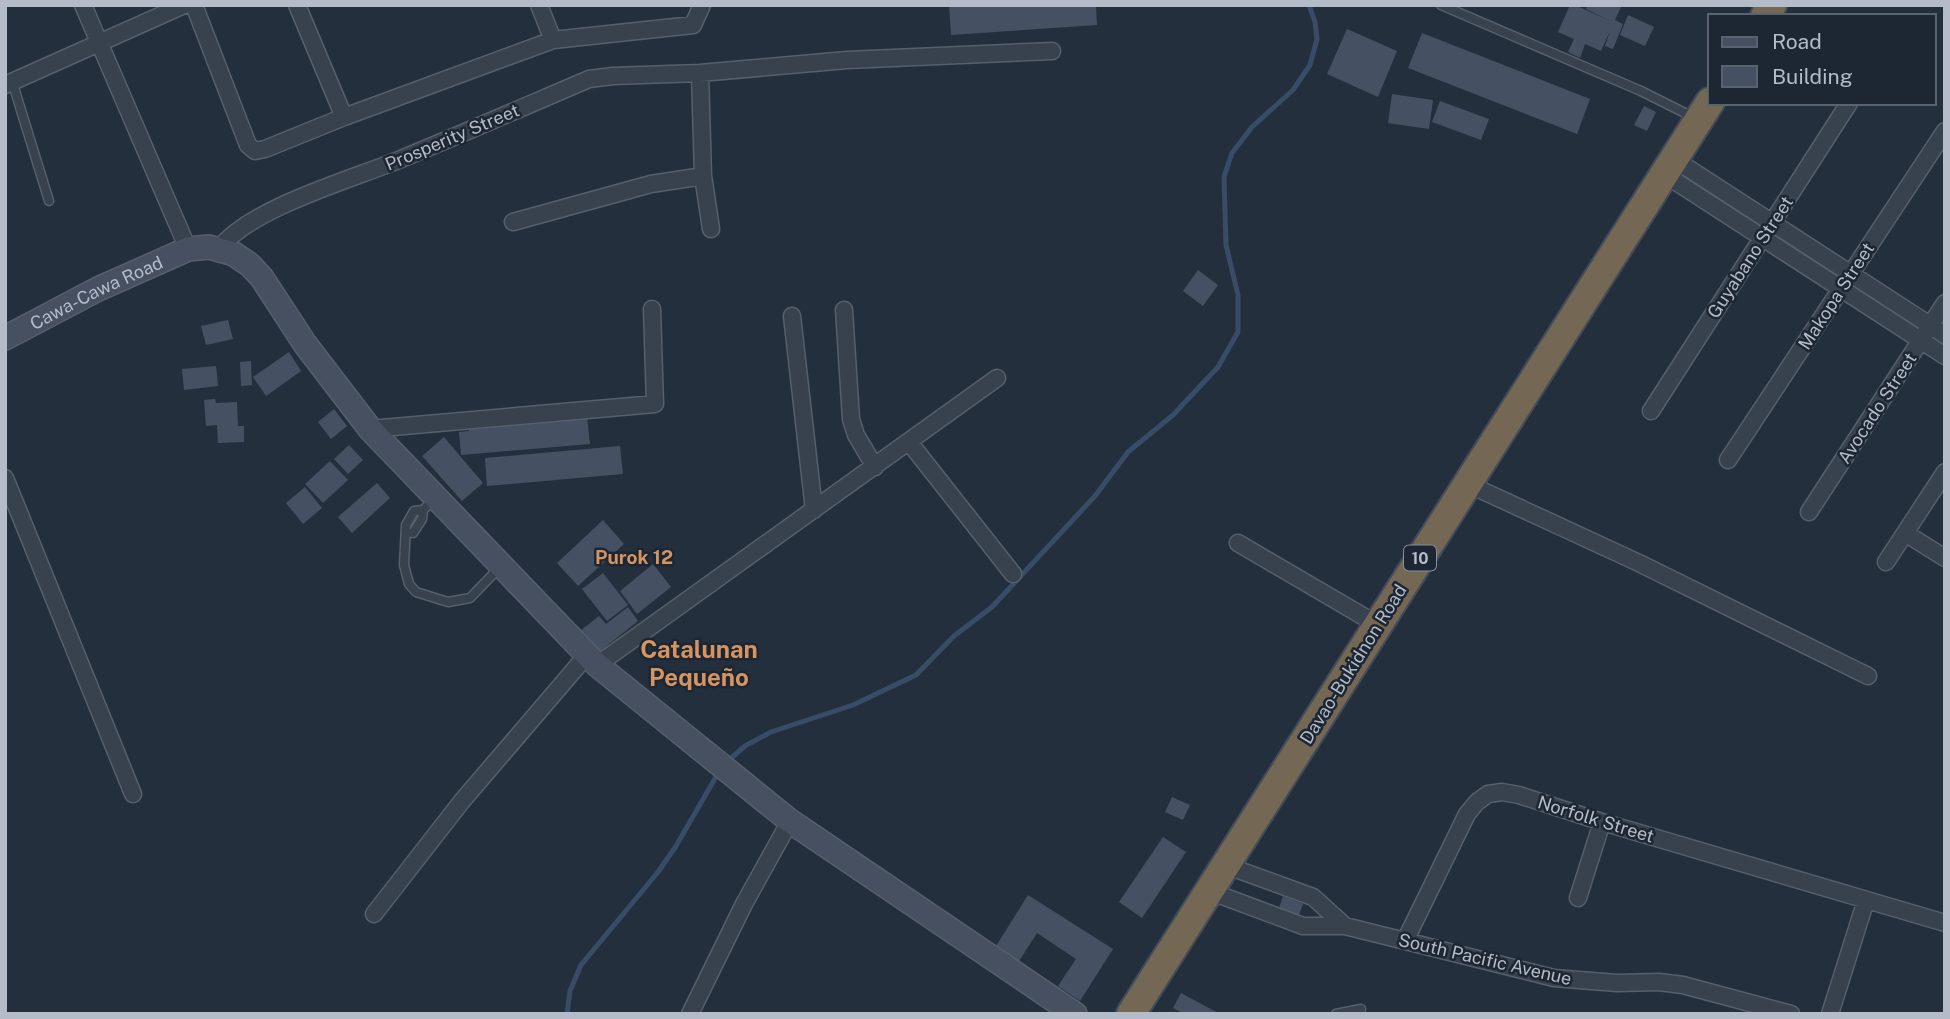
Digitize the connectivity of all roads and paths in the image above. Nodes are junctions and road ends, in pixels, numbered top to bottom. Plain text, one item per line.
1 (83, 5) edge
2 (184, 5) edge
3 (194, 5) edge
4 (297, 5) edge
5 (539, 5) edge
6 (702, 5) edge
7 (1441, 5) edge
8 (553, 40) junction
9 (99, 41) junction
10 (1052, 51) dead end
11 (700, 73) junction
12 (9, 83) edge
13 (1848, 105) edge
14 (1705, 111) edge
15 (344, 117) junction
16 (1945, 131) edge
17 (1669, 167) junction
18 (703, 176) junction
19 (1722, 190) junction
20 (49, 201) dead end
21 (1712, 205) junction
22 (513, 222) dead end
23 (1772, 223) junction
24 (711, 229) dead end
25 (1763, 238) junction
26 (220, 248) junction
27 (188, 249) junction
28 (1850, 274) junction
29 (1841, 289) junction
30 (1945, 303) edge
31 (652, 309) dead end
32 (844, 310) dead end
33 (792, 316) dead end
34 (1930, 326) junction
35 (1945, 335) edge
36 (5, 338) edge
37 (1920, 341) junction
38 (1945, 356) edge
39 (997, 378) dead end
40 (1651, 411) dead end
41 (370, 429) junction
42 (909, 442) junction
43 (1728, 460) dead end
44 (875, 467) junction
45 (1945, 472) edge
46 (5, 478) edge
47 (1468, 484) junction
48 (429, 504) junction
49 (814, 510) junction
50 (1809, 512) dead end
51 (1905, 533) junction
52 (1238, 543) dead end
53 (1945, 558) edge
54 (1886, 562) dead end
55 (500, 567) junction
56 (1013, 574) dead end
57 (1378, 625) junction
58 (592, 660) junction
59 (1868, 676) dead end
60 (133, 794) dead end
61 (790, 821) junction
62 (1602, 822) junction
63 (1225, 865) junction
64 (1265, 880) junction
65 (1209, 891) junction
66 (1578, 898) dead end
67 (1867, 900) junction
68 (1254, 908) junction
69 (374, 914) dead end
70 (1945, 923) edge
71 (1345, 926) junction
72 (1405, 941) junction
73 (1361, 1009) dead end
74 (690, 1014) edge
75 (1075, 1014) edge
76 (1131, 1014) edge
77 (1336, 1014) edge
78 (1791, 1014) edge
79 (1830, 1014) edge

1 - 9 street
2 - 9 street
3 - 15 street
4 - 15 street
5 - 8 street
6 - 8 street
7 - 14 lane
8 - 15 street
9 - 12 street
9 - 27 street
10 - 11 street, Prosperity Street
11 - 18 street
11 - 26 street, Prosperity Street
12 - 20 lane
13 - 23 street, Guyabano Street
14 - 17 highway, Davao-Bukidnon Road / 10
16 - 28 street, Makopa Street
17 - 19 street
17 - 21 street
17 - 47 highway, Davao-Bukidnon Road / 10
18 - 22 street
18 - 24 street
19 - 21 street
19 - 23 street
21 - 25 street
23 - 25 street, Guyabano Street
23 - 28 street
25 - 29 street
25 - 40 street, Guyabano Street
26 - 27 street
26 - 41 street
27 - 36 street, Cawa-Cawa Road
28 - 29 street, Makopa Street
28 - 34 street
29 - 37 street
29 - 43 street, Makopa Street
30 - 34 street, Avocado Street
31 - 41 street
32 - 44 street
33 - 49 street
34 - 35 street
34 - 37 street, Avocado Street
37 - 38 street
37 - 50 street, Avocado Street
39 - 42 street
41 - 48 street
42 - 44 street
42 - 56 street
44 - 49 street
45 - 51 street
46 - 60 street
47 - 57 highway, Davao-Bukidnon Road / 10
47 - 59 street
48 - 55 street
48 - 55 lane
49 - 58 street
51 - 53 street
51 - 54 street
52 - 57 street
55 - 58 street
57 - 63 highway, Davao-Bukidnon Road / 10
58 - 61 street
58 - 69 street
61 - 74 street
61 - 75 street
62 - 66 street
62 - 67 street, Norfolk Street
62 - 72 street, Norfolk Street
63 - 64 street, South Pacific Avenue
63 - 65 highway, Davao-Bukidnon Road / 10
64 - 68 street
64 - 71 street, South Pacific Avenue
65 - 68 street, South Pacific Avenue
65 - 76 highway, Davao-Bukidnon Road / 10
67 - 70 street, Norfolk Street
67 - 79 street
68 - 71 street, South Pacific Avenue
71 - 72 street, South Pacific Avenue
72 - 78 street, South Pacific Avenue
73 - 77 lane

